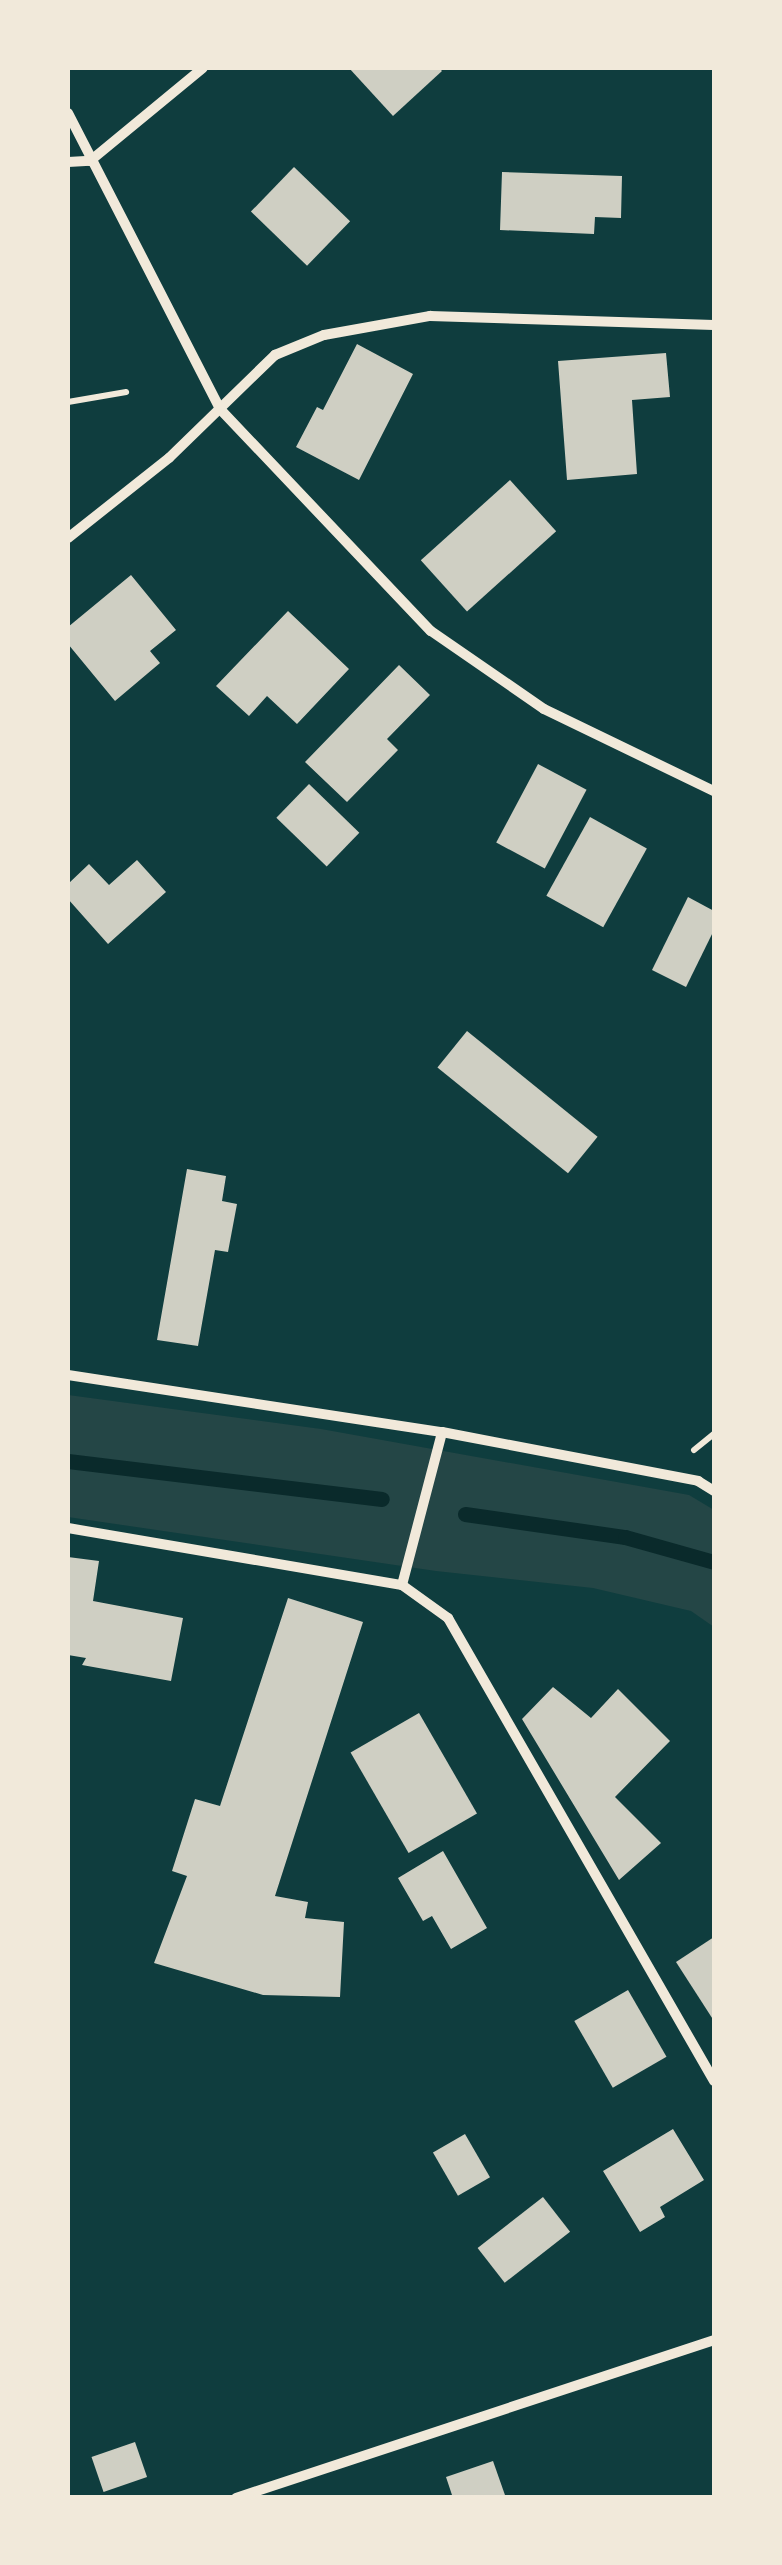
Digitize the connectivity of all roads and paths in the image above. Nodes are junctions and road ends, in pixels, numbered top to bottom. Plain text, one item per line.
1 (202, 68) edge
2 (68, 113) edge
3 (90, 161) junction
4 (68, 162) edge
5 (714, 326) edge
6 (126, 392) dead end
7 (68, 402) edge
8 (220, 408) junction
9 (68, 538) edge
10 (714, 790) edge
11 (68, 1375) edge
12 (442, 1432) junction
13 (714, 1491) edge
14 (68, 1528) edge
15 (402, 1585) junction
16 (714, 2082) edge
17 (714, 2340) edge
18 (236, 2498) edge

1 - 3 street
2 - 3 street
3 - 4 street
3 - 8 street
5 - 8 street
6 - 7 path
8 - 9 street
8 - 10 street
11 - 12 street
12 - 13 street
12 - 15 street
14 - 15 street
15 - 16 street
17 - 18 street

